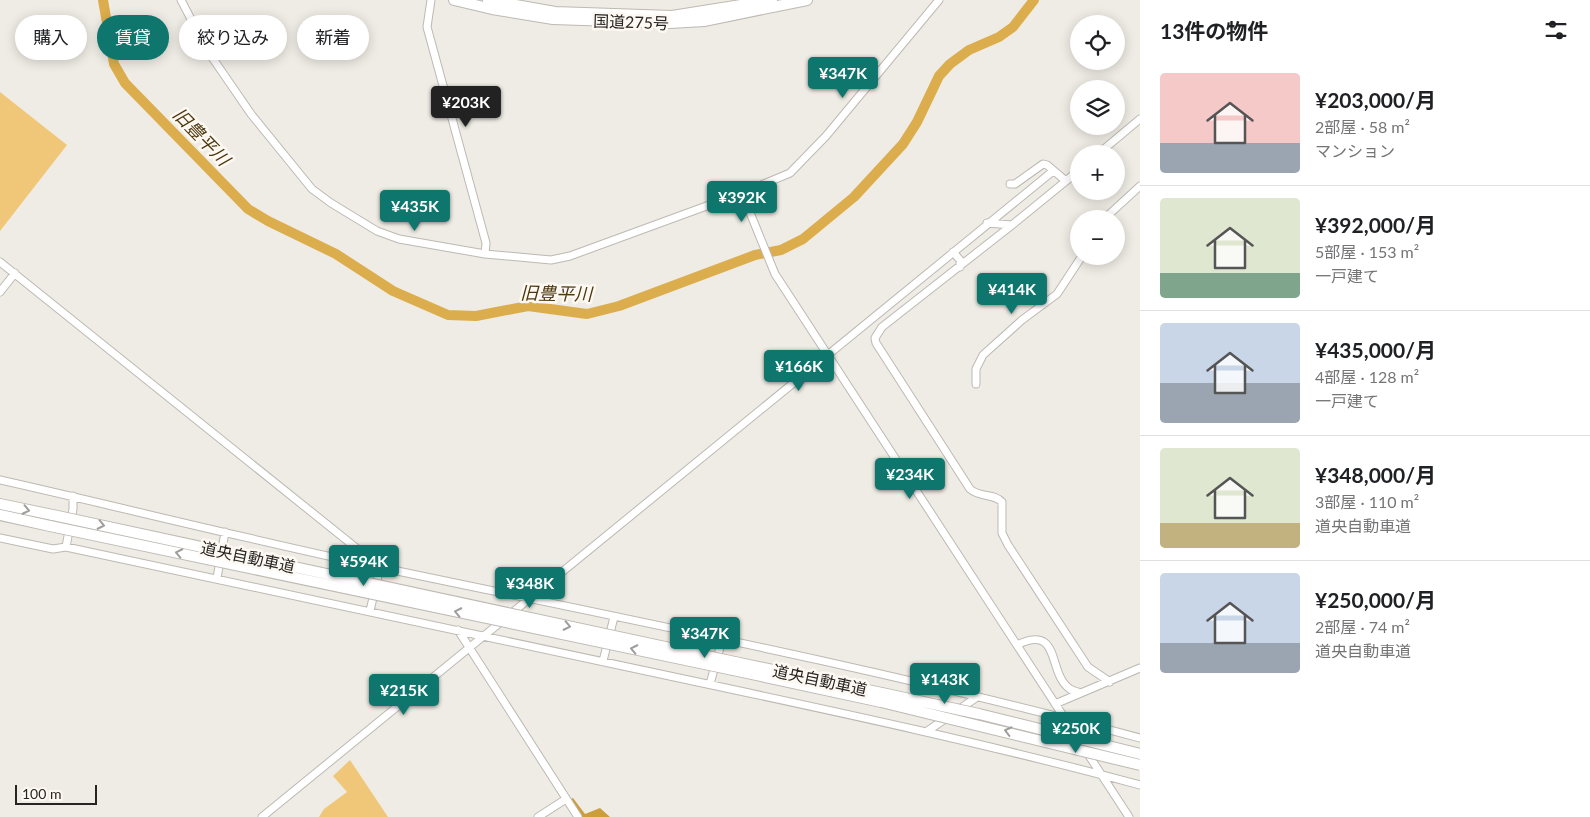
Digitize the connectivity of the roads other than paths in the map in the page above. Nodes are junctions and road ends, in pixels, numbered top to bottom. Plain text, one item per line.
1 (181, 0) edge
2 (431, 0) edge
3 (454, 0) edge
4 (488, 0) edge
5 (772, 0) edge
6 (807, 0) edge
7 (939, 0) edge
8 (1140, 119) edge
9 (1109, 145) edge
10 (1053, 171) junction
11 (1070, 178) edge
12 (1066, 181) junction
13 (1010, 184) dead end
14 (1140, 186) edge
15 (742, 193) junction
16 (1114, 210) edge
17 (986, 224) junction
18 (1012, 225) junction
19 (953, 252) junction
20 (485, 254) junction
21 (0, 262) edge
22 (1076, 265) edge
23 (960, 267) junction
24 (15, 274) junction
25 (0, 292) edge
26 (829, 356) junction
27 (976, 384) dead end
28 (0, 480) edge
29 (73, 496) junction
30 (0, 504) edge
31 (0, 516) edge
32 (225, 532) junction
33 (0, 538) edge
34 (66, 547) junction
35 (380, 567) junction
36 (217, 578) junction
37 (532, 598) junction
38 (370, 611) junction
39 (614, 616) junction
40 (458, 630) junction
41 (486, 636) junction
42 (722, 640) junction
43 (1017, 645) junction
44 (469, 650) junction
45 (604, 661) junction
46 (734, 666) junction
47 (1140, 668) edge
48 (1129, 674) junction
49 (1140, 674) edge
50 (1110, 682) junction
51 (710, 684) junction
52 (1081, 693) junction
53 (977, 697) junction
54 (881, 698) junction
55 (1055, 704) junction
56 (1066, 718) junction
57 (926, 732) junction
58 (1140, 738) edge
59 (1140, 754) edge
60 (1140, 765) edge
61 (1101, 773) junction
62 (1140, 785) edge
63 (566, 798) junction
64 (262, 817) edge
65 (538, 817) edge
66 (578, 817) edge
67 (1129, 817) edge

1 - 20 street
2 - 20 street
3 - 6 highway, 国道275号
4 - 5 highway, 国道275号
7 - 15 street
8 - 9 street
10 - 12 street
10 - 13 street
10 - 17 street
11 - 12 street
12 - 18 street
14 - 16 street
15 - 20 street
15 - 26 street
17 - 18 street
17 - 19 street
18 - 23 street
19 - 23 street
19 - 26 street
21 - 24 street
22 - 27 street
23 - 50 street
24 - 25 street
24 - 35 street
26 - 37 street
26 - 43 street
28 - 29 street
29 - 32 street
29 - 34 street
30 -> 46 highway, 道央自動車道, bridge
46 -> 31 highway, 道央自動車道, bridge
32 - 35 street
32 - 36 street
33 - 34 street
34 - 36 street
35 - 37 street
35 - 38 street
36 - 38 street
37 - 39 street
37 - 41 street
38 - 40 street
39 - 42 street
39 - 45 street
40 - 41 street
40 - 44 street
41 - 44 street
41 - 45 street
42 - 51 street
42 - 53 street
43 - 52 street
43 - 55 street
44 - 63 street
44 - 64 street
45 - 51 street
46 - 54 highway, 道央自動車道
47 - 48 street
48 - 49 street
48 - 50 street
50 - 52 street
51 - 57 street
52 - 55 street
53 - 56 street
53 - 57 street
54 - 59 highway, 道央自動車道, bridge
60 -> 54 highway, 道央自動車道, bridge
55 - 56 street
56 - 58 street
56 - 61 street
57 - 61 street
61 - 62 street
61 - 67 street
63 - 65 street
63 - 66 street

